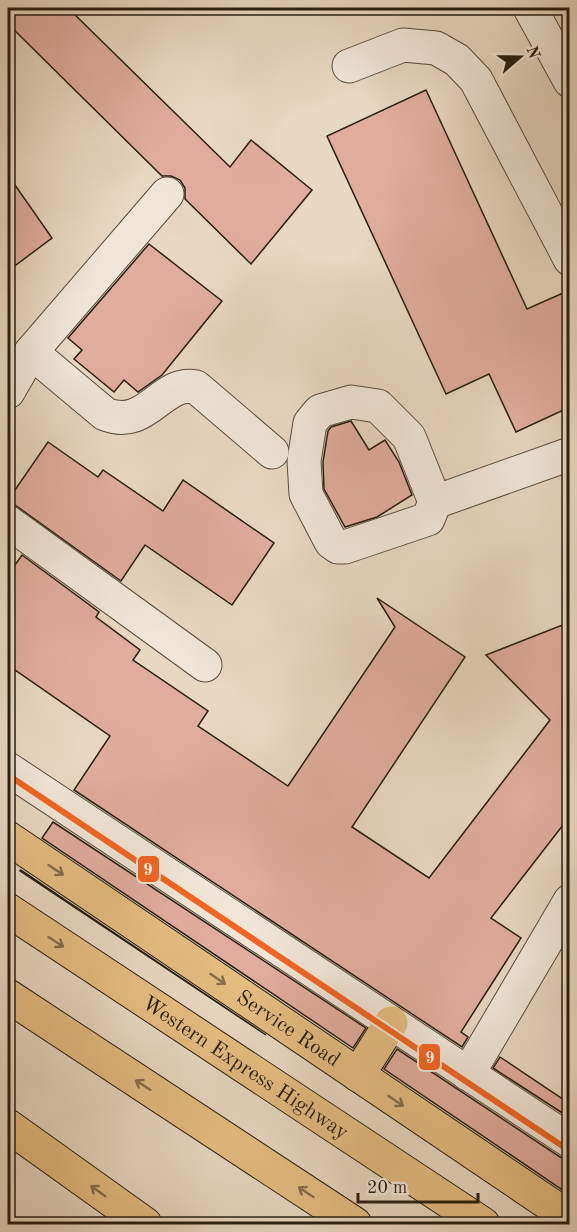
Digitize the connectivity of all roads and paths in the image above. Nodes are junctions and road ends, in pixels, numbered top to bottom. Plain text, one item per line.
1 (530, 8) edge
2 (349, 66) dead end
3 (570, 81) edge
4 (167, 194) dead end
5 (557, 207) edge
6 (570, 260) edge
7 (31, 352) junction
8 (8, 392) edge
9 (272, 452) dead end
10 (570, 454) edge
11 (435, 502) junction
12 (8, 522) edge
13 (205, 665) dead end
14 (8, 769) edge
15 (8, 838) edge
16 (570, 901) edge
17 (8, 910) edge
18 (8, 996) edge
19 (391, 1023) junction
20 (468, 1074) junction
21 (358, 1075) junction
22 (8, 1126) edge
23 (570, 1141) edge
24 (570, 1218) edge
25 (139, 1223) edge
26 (355, 1224) edge
27 (483, 1224) edge

1 - 3 street
2 - 5 street
4 - 7 street
5 - 6 street
7 - 8 street
7 - 9 street
10 - 11 street
11 - 11 street
12 - 13 street
14 - 19 street
15 -> 21 main road, Service Road
16 - 20 street
17 -> 27 main road, Western Express Highway
26 -> 18 main road
19 - 20 street
19 - 21 main road
20 - 23 street
21 -> 24 main road, Service Road
25 -> 22 main road

